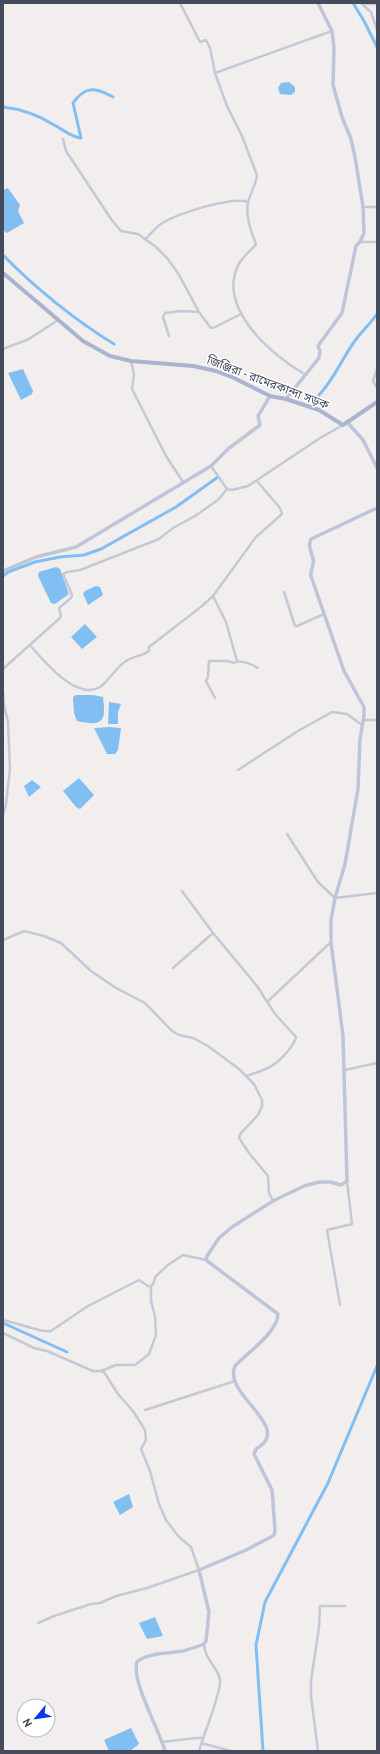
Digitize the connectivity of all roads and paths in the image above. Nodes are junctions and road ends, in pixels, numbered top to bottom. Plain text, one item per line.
1 (180, 3) edge
2 (318, 3) edge
3 (361, 4) edge
4 (377, 4) edge
5 (332, 30) junction
6 (377, 30) edge
7 (215, 73) junction
8 (63, 139) dead end
9 (248, 202) junction
10 (363, 207) junction
11 (377, 207) edge
12 (146, 239) junction
13 (360, 242) junction
14 (377, 242) edge
15 (3, 273) edge
16 (199, 312) junction
17 (241, 314) junction
18 (58, 320) junction
19 (170, 336) dead end
20 (3, 349) edge
21 (131, 361) junction
22 (377, 369) edge
23 (306, 375) junction
24 (377, 388) edge
25 (270, 396) junction
26 (286, 399) junction
27 (377, 402) edge
28 (348, 423) junction
29 (343, 425) junction
30 (211, 466) junction
31 (377, 468) edge
32 (257, 481) junction
33 (183, 482) junction
34 (228, 488) junction
35 (377, 508) edge
36 (3, 570) edge
37 (284, 592) dead end
38 (213, 596) junction
39 (324, 614) junction
40 (30, 645) junction
41 (237, 661) junction
42 (258, 668) dead end
43 (3, 670) edge
44 (3, 692) edge
45 (215, 698) dead end
46 (363, 720) junction
47 (377, 720) edge
48 (362, 725) junction
49 (238, 770) dead end
50 (3, 815) edge
51 (287, 834) dead end
52 (182, 891) dead end
53 (377, 893) edge
54 (335, 898) junction
55 (213, 933) junction
56 (3, 940) edge
57 (331, 942) junction
58 (173, 968) dead end
59 (267, 1002) junction
60 (377, 1063) edge
61 (344, 1070) junction
62 (246, 1076) junction
63 (347, 1181) junction
64 (273, 1201) junction
65 (206, 1260) junction
66 (151, 1286) junction
67 (340, 1305) dead end
68 (3, 1320) edge
69 (3, 1334) edge
70 (101, 1371) junction
71 (235, 1381) junction
72 (145, 1410) dead end
73 (199, 1570) junction
74 (345, 1606) dead end
75 (38, 1623) dead end
76 (204, 1644) junction
77 (202, 1738) junction
78 (162, 1742) junction
79 (201, 1743) junction
80 (165, 1751) edge
81 (199, 1751) edge
82 (231, 1751) edge
83 (318, 1751) edge

1 - 7 street
2 - 5 main road
3 - 4 street
3 - 6 street
5 - 7 street
5 - 10 main road
7 - 9 street
8 - 12 street
9 - 12 street
9 - 17 street
10 - 11 street
10 - 13 main road
12 - 16 street
13 - 14 street
13 - 23 main road
15 - 18 main road, জিঞ্জিরা - রামেরকান্দা সড়ক
16 - 17 street
16 - 19 street
17 - 23 street
18 - 20 street
18 - 21 main road, জিঞ্জিরা - রামেরকান্দা সড়ক
21 - 25 main road, জিঞ্জিরা - রামেরকান্দা সড়ক
21 - 33 street
22 - 24 street
23 - 26 main road
25 - 26 main road, জিঞ্জিরা - রামেরকান্দা সড়ক
25 - 30 main road
26 - 29 main road, জিঞ্জিরা - রামেরকান্দা সড়ক
27 - 28 main road
28 - 29 main road
28 - 31 main road
29 - 32 street
30 - 33 main road
30 - 34 street
32 - 34 street
32 - 38 street
33 - 36 main road
34 - 40 street
35 - 39 main road
37 - 39 street
38 - 40 street
38 - 41 street
39 - 46 main road
40 - 43 street
41 - 42 street
41 - 45 street
44 - 50 street
46 - 47 street
46 - 48 main road
48 - 49 street
48 - 54 main road
51 - 54 street
52 - 55 street
53 - 54 street
54 - 57 main road
55 - 58 street
55 - 59 street
56 - 62 street
57 - 59 street
57 - 61 main road
59 - 62 street
60 - 61 street
61 - 63 main road
62 - 64 street
63 - 64 main road
63 - 67 street
64 - 65 main road
65 - 66 street
65 - 71 main road
66 - 68 street
66 - 70 street
69 - 70 street
70 - 73 street
71 - 72 street
71 - 73 main road
73 - 75 street
73 - 76 main road
74 - 83 street
76 - 77 street
76 - 78 main road
77 - 78 street
77 - 79 street
78 - 80 main road
79 - 81 street
79 - 82 street

